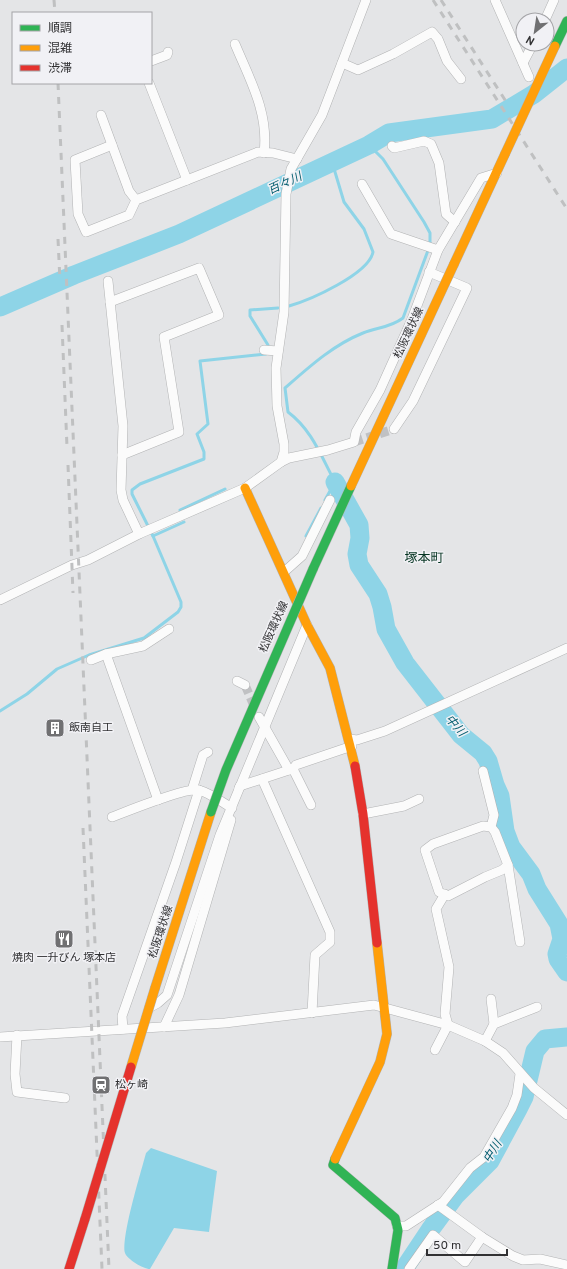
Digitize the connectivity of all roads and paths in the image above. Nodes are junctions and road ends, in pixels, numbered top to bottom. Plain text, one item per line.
1 (366, 0) edge
2 (495, 0) edge
3 (554, 0) edge
4 (549, 12) edge
5 (567, 21) edge
6 (235, 44) dead end
7 (168, 52) dead end
8 (529, 52) edge
9 (152, 61) edge
10 (342, 63) junction
11 (523, 63) junction
12 (529, 77) dead end
13 (461, 79) dead end
14 (149, 84) edge
15 (101, 115) dead end
16 (112, 144) junction
17 (392, 146) dead end
18 (264, 153) junction
19 (296, 159) junction
20 (497, 173) junction
21 (187, 180) junction
22 (362, 184) dead end
23 (136, 200) junction
24 (455, 222) junction
25 (436, 250) junction
26 (429, 272) junction
27 (108, 281) dead end
28 (110, 302) junction
29 (394, 429) tunnel mouth
30 (122, 455) junction
31 (281, 462) junction
32 (245, 488) junction
33 (330, 500) dead end
34 (146, 531) junction
35 (284, 572) junction
36 (0, 600) edge
37 (307, 625) junction
38 (169, 629) dead end
39 (567, 648) edge
40 (106, 654) junction
41 (91, 660) dead end
42 (259, 717) tunnel mouth
43 (264, 727) junction
44 (351, 743) junction
45 (208, 752) dead end
46 (291, 770) junction
47 (483, 771) dead end
48 (262, 779) junction
49 (240, 786) junction
50 (195, 790) junction
51 (420, 799) dead end
52 (158, 800) junction
53 (311, 805) dead end
54 (232, 808) junction
55 (362, 814) junction
56 (112, 817) dead end
57 (491, 827) junction
58 (508, 865) junction
59 (445, 894) junction
60 (520, 942) dead end
61 (491, 999) dead end
62 (537, 1007) dead end
63 (149, 1008) junction
64 (385, 1008) junction
65 (312, 1013) junction
66 (494, 1024) junction
67 (448, 1025) junction
68 (164, 1027) junction
69 (123, 1029) junction
70 (17, 1035) junction
71 (0, 1037) edge
72 (485, 1041) junction
73 (435, 1050) dead end
74 (522, 1075) junction
75 (65, 1098) dead end
76 (567, 1115) edge
77 (438, 1205) junction
78 (397, 1226) junction
79 (482, 1237) junction
80 (567, 1266) edge
81 (69, 1269) edge
82 (392, 1269) edge
83 (409, 1269) edge

1 - 10 street
2 - 11 street
3 - 4 street
5 - 20 main road, 松阪環状線, bridge
6 - 18 street
7 - 9 street
8 - 11 street
10 - 13 street
10 - 19 street
11 - 12 street
14 - 21 street
15 - 16 street
16 - 23 street
16 - 23 street
17 - 24 street
18 - 19 street
18 - 21 street
19 - 31 street
20 - 24 street
20 - 63 main road, 松阪環状線, bridge
21 - 23 street
22 - 25 street
24 - 25 street
25 - 26 street
26 - 29 street
26 - 31 street
27 - 28 street
28 - 30 street
28 - 30 street
30 - 34 street
31 - 32 street
32 - 34 street
32 - 35 main road
33 - 35 street
34 - 36 street
35 - 37 main road
37 - 43 street
37 - 44 main road
38 - 40 street
39 - 44 street
40 - 41 street
40 - 52 street
42 - 43 street
43 - 46 street
43 - 49 street
44 - 46 street
44 - 55 main road
45 - 50 street
46 - 48 street
46 - 53 street
47 - 57 street
48 - 49 street
48 - 65 street
49 - 54 street
49 - 68 street
50 - 52 street
50 - 54 street
50 - 69 street
51 - 55 street
52 - 56 street
54 - 63 street
55 - 64 main road
57 - 58 street
57 - 59 street
58 - 59 street
58 - 60 street
59 - 67 street
61 - 66 street
62 - 66 street
63 - 81 main road, 松阪環状線, bridge
64 - 65 street
64 - 67 street
64 - 78 main road
65 - 68 street
66 - 72 street
67 - 72 street
67 - 73 street
68 - 69 street
69 - 70 street
70 - 71 street
70 - 75 street
72 - 74 street
74 - 76 street
74 - 77 street
77 - 78 street
77 - 79 street
78 - 82 main road
79 - 80 street
79 - 83 street

